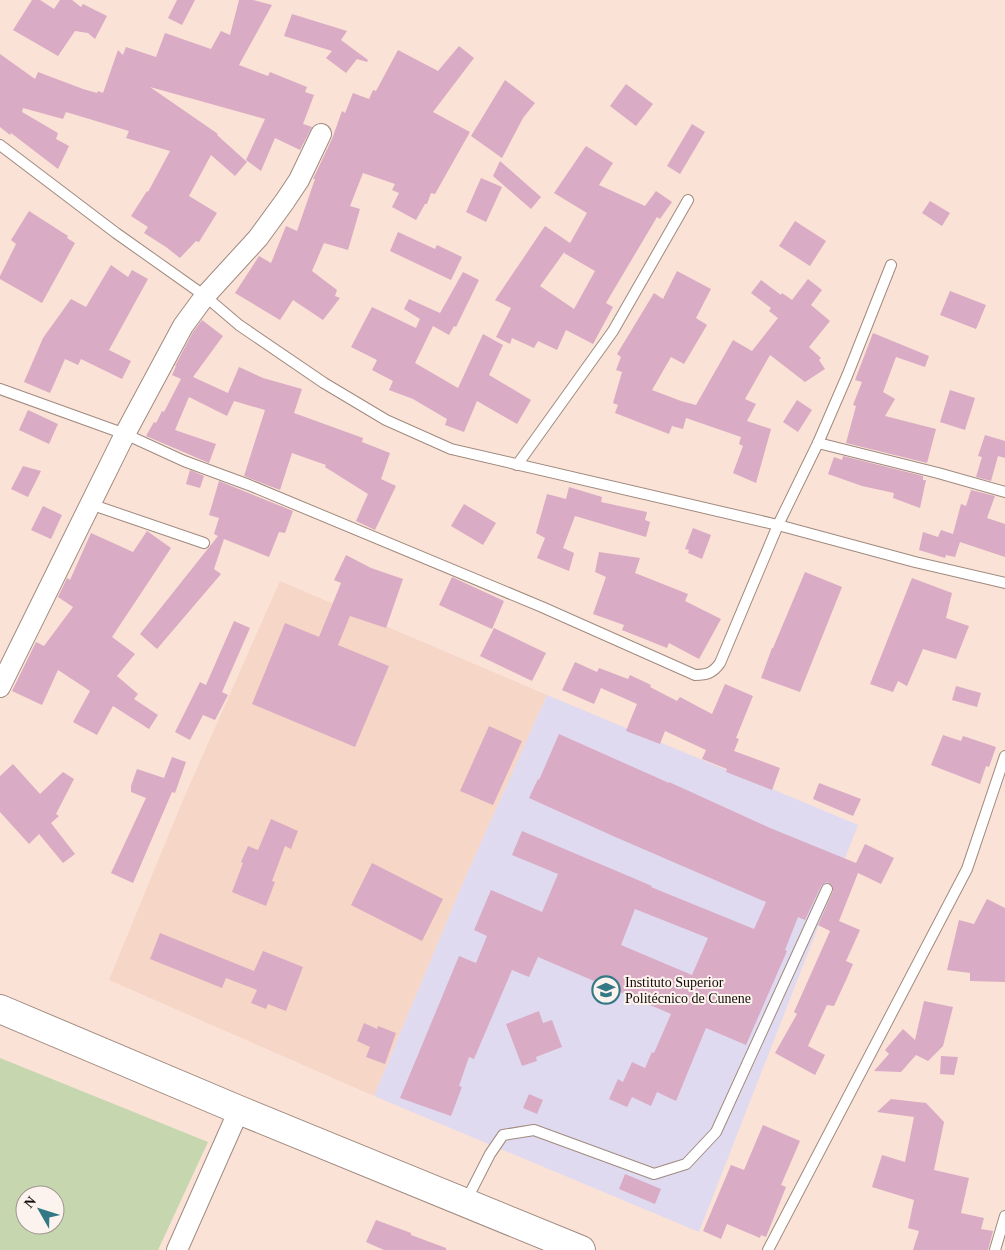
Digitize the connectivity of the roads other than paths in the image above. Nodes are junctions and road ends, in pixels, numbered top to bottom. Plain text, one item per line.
1 (321, 134) dead end
2 (0, 145) edge
3 (688, 200) dead end
4 (891, 265) dead end
5 (205, 296) junction
6 (0, 389) edge
7 (125, 434) junction
8 (818, 443) junction
9 (517, 465) junction
10 (1005, 492) edge
11 (90, 504) junction
12 (778, 525) junction
13 (204, 543) dead end
14 (1005, 583) edge
15 (0, 687) edge
16 (1005, 756) edge
17 (827, 889) dead end
18 (0, 1009) edge
19 (239, 1110) junction
20 (465, 1204) junction
21 (1005, 1216) edge
22 (176, 1250) edge
23 (581, 1250) edge
24 (768, 1250) edge
25 (995, 1250) edge

1 - 5 street
2 - 5 lane
3 - 9 lane
4 - 8 lane
5 - 7 street
5 - 9 lane
6 - 7 lane
7 - 11 street
7 - 12 lane
8 - 10 lane
8 - 12 lane
9 - 12 lane
11 - 13 lane
11 - 15 street
12 - 14 lane
16 - 24 lane
17 - 20 lane
18 - 19 main road
19 - 20 main road
19 - 22 street
20 - 23 main road
21 - 25 lane

